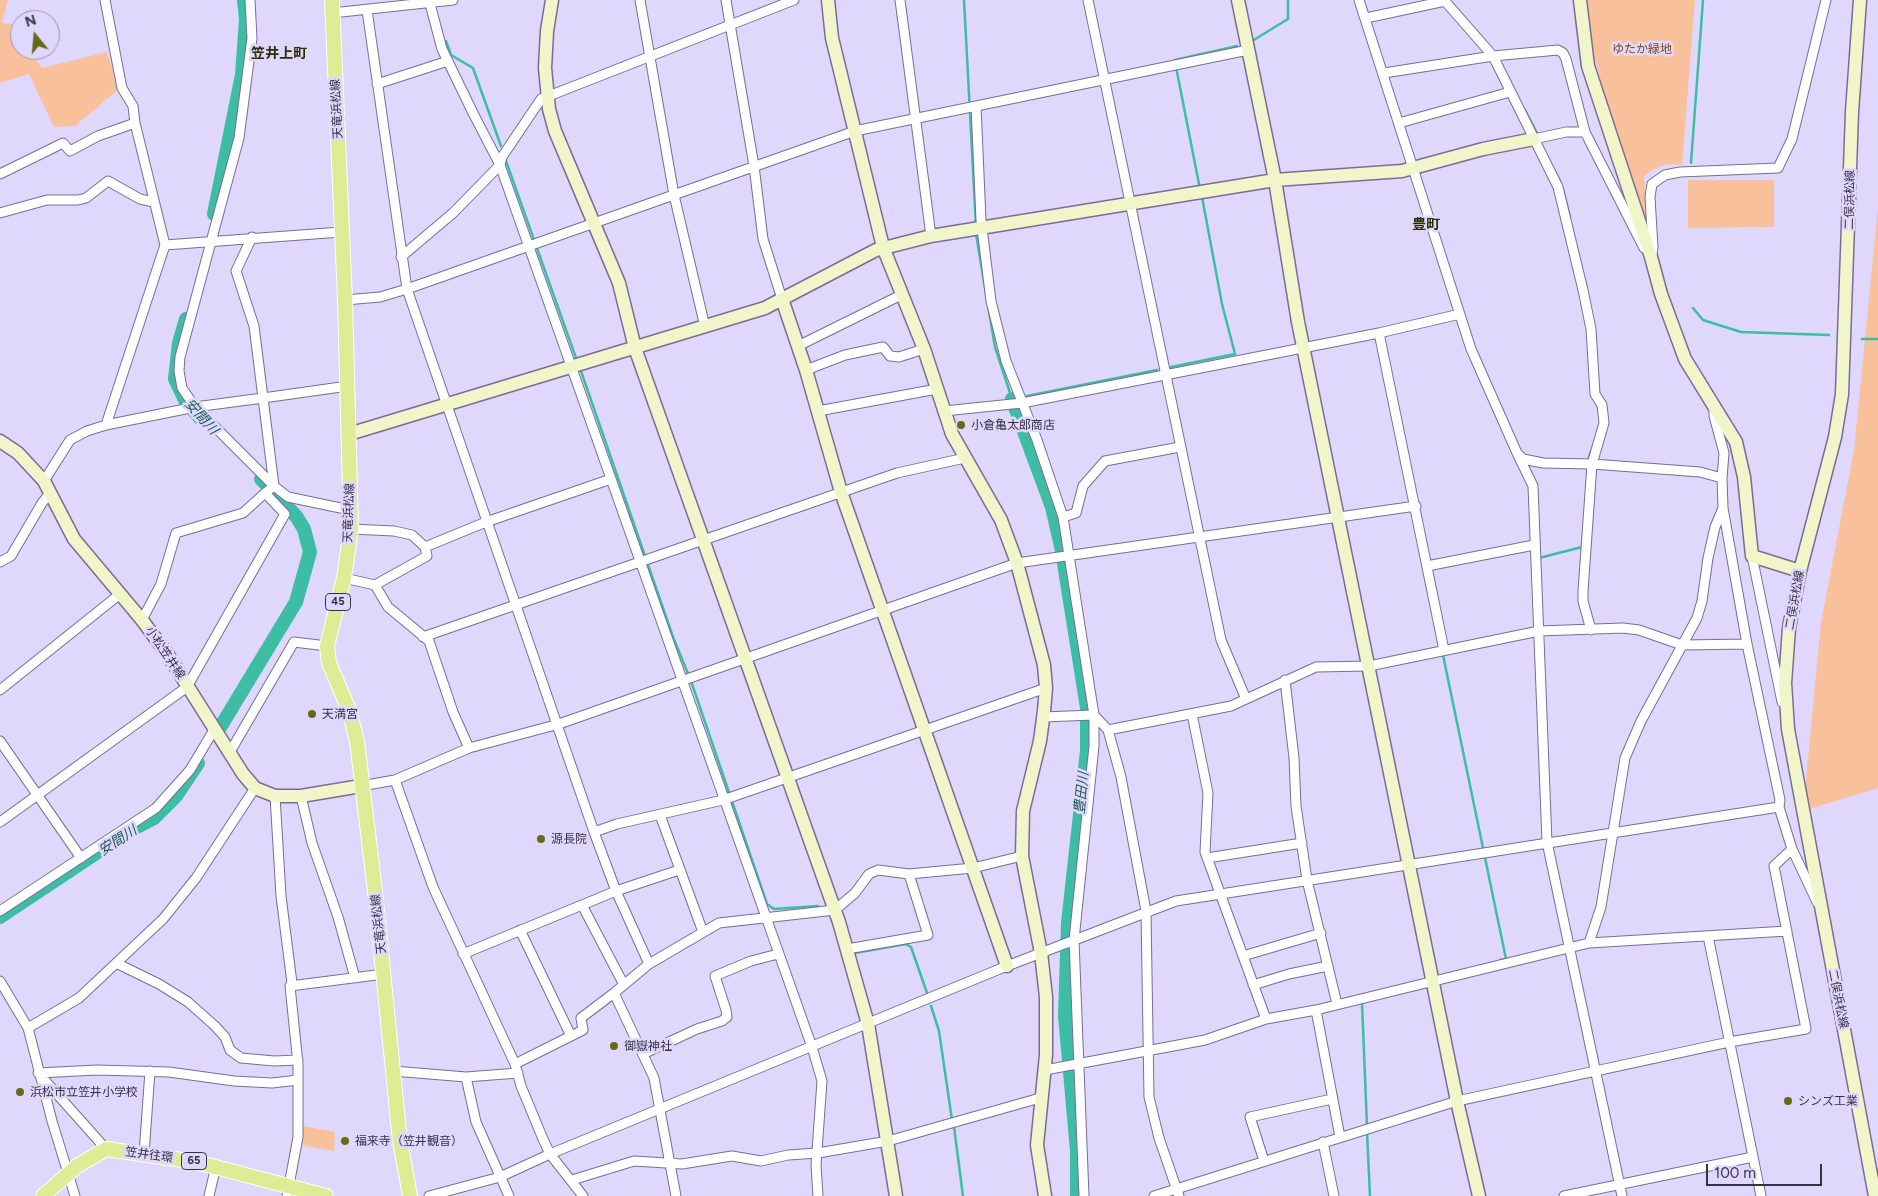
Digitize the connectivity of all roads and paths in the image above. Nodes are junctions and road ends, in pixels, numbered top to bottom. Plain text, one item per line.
1 (105, 0) edge
2 (250, 0) edge
3 (453, 0) edge
4 (552, 0) edge
5 (640, 0) edge
6 (726, 0) edge
7 (794, 0) edge
8 (828, 0) edge
9 (900, 0) edge
10 (1088, 0) edge
11 (1238, 0) edge
12 (1359, 0) edge
13 (1445, 0) edge
14 (1580, 0) edge
15 (1826, 0) edge
16 (1860, 0) edge
17 (430, 2) edge
18 (332, 7) edge
19 (367, 10) junction
20 (1366, 18) junction
21 (730, 25) junction
22 (1248, 50) junction
23 (1495, 56) junction
24 (650, 57) junction
25 (448, 61) junction
26 (1384, 73) junction
27 (1105, 79) junction
28 (377, 84) junction
29 (1510, 92) junction
30 (548, 96) junction
31 (976, 106) junction
32 (916, 118) junction
33 (1399, 123) junction
34 (135, 124) junction
35 (854, 131) junction
36 (1585, 132) junction
37 (1534, 139) junction
38 (500, 165) junction
39 (754, 166) junction
40 (1413, 168) junction
41 (0, 174) edge
42 (1275, 180) junction
43 (674, 195) junction
44 (154, 202) junction
45 (1131, 203) junction
46 (0, 213) edge
47 (594, 223) junction
48 (977, 229) junction
49 (341, 232) junction
50 (930, 236) junction
51 (252, 237) junction
52 (208, 241) junction
53 (534, 244) junction
54 (166, 245) junction
55 (883, 247) junction
56 (401, 256) junction
57 (1651, 257) junction
58 (407, 290) junction
59 (902, 295) junction
60 (782, 299) junction
61 (345, 300) junction
62 (1460, 314) junction
63 (704, 327) junction
64 (1379, 333) junction
65 (798, 346) junction
66 (1303, 346) junction
67 (635, 348) junction
68 (924, 349) junction
69 (572, 367) junction
70 (806, 370) junction
71 (1166, 374) junction
72 (348, 386) junction
73 (937, 389) junction
74 (263, 398) junction
75 (1021, 403) junction
76 (446, 406) junction
77 (1714, 406) junction
78 (192, 408) junction
79 (818, 411) junction
80 (944, 412) junction
81 (106, 425) junction
82 (349, 434) junction
83 (0, 442) edge
84 (1180, 447) junction
85 (1517, 453) junction
86 (965, 458) junction
87 (1592, 464) junction
88 (1722, 478) junction
89 (611, 479) junction
90 (44, 481) junction
91 (270, 489) junction
92 (841, 492) junction
93 (50, 493) junction
94 (1416, 506) junction
95 (1723, 508) junction
96 (350, 510) junction
97 (1063, 517) junction
98 (1338, 519) junction
99 (486, 522) junction
100 (351, 529) junction
101 (1199, 538) junction
102 (703, 539) junction
103 (1534, 545) junction
104 (425, 547) junction
105 (1069, 555) junction
106 (1752, 556) junction
107 (641, 561) junction
108 (0, 562) edge
109 (1017, 563) junction
110 (1427, 566) junction
111 (1800, 571) junction
112 (344, 578) junction
113 (375, 585) junction
114 (120, 594) junction
115 (516, 606) junction
116 (882, 610) junction
117 (142, 620) junction
118 (1591, 630) junction
119 (1540, 631) junction
120 (423, 637) junction
121 (1747, 644) junction
122 (1682, 645) junction
123 (327, 646) junction
124 (1444, 650) junction
125 (746, 658) junction
126 (1369, 666) junction
127 (683, 680) junction
128 (1285, 680) junction
129 (187, 686) junction
130 (1046, 688) junction
131 (0, 690) edge
132 (1246, 699) junction
133 (1192, 714) junction
134 (1094, 715) junction
135 (1043, 718) junction
136 (559, 724) junction
137 (215, 728) junction
138 (1788, 729) junction
139 (924, 730) junction
140 (1108, 730) junction
141 (0, 741) edge
142 (469, 748) junction
143 (230, 752) junction
144 (788, 778) junction
145 (395, 780) junction
146 (361, 786) junction
147 (255, 788) junction
148 (38, 795) junction
149 (274, 796) junction
150 (301, 796) junction
151 (729, 799) junction
152 (1779, 807) junction
153 (660, 815) junction
154 (0, 822) edge
155 (594, 832) junction
156 (1612, 833) junction
157 (1547, 842) junction
158 (1302, 843) junction
159 (1792, 849) junction
160 (1022, 856) junction
161 (81, 858) junction
162 (1207, 858) junction
163 (1410, 864) junction
164 (973, 868) junction
165 (679, 870) junction
166 (909, 874) junction
167 (1307, 880) junction
168 (616, 891) junction
169 (1220, 892) junction
170 (582, 905) junction
171 (835, 910) junction
172 (0, 911) edge
173 (1822, 911) junction
174 (1146, 912) junction
175 (765, 916) junction
176 (520, 930) junction
177 (1787, 931) junction
178 (703, 932) junction
179 (1320, 933) junction
180 (1708, 936) junction
181 (1073, 941) junction
182 (1589, 943) junction
183 (1570, 947) junction
184 (847, 949) junction
185 (1041, 953) junction
186 (463, 954) junction
187 (778, 954) junction
188 (1243, 956) junction
189 (118, 964) junction
190 (649, 964) junction
191 (1007, 966) junction
192 (1328, 966) junction
193 (384, 974) junction
194 (355, 978) junction
195 (1434, 980) junction
196 (0, 981) edge
197 (624, 985) junction
198 (290, 986) junction
199 (1254, 986) junction
200 (614, 993) junction
201 (1337, 1004) junction
202 (1316, 1010) junction
203 (1266, 1019) junction
204 (868, 1024) junction
205 (28, 1028) junction
206 (571, 1036) junction
207 (1729, 1042) junction
208 (812, 1047) junction
209 (1150, 1052) junction
210 (643, 1054) junction
211 (298, 1060) junction
212 (1078, 1064) junction
213 (517, 1068) junction
214 (1045, 1070) junction
215 (150, 1071) junction
216 (393, 1071) junction
217 (38, 1073) junction
218 (1594, 1073) junction
219 (466, 1077) junction
220 (298, 1080) junction
221 (1040, 1098) junction
222 (1332, 1099) junction
223 (1457, 1101) junction
224 (660, 1110) junction
225 (1340, 1137) junction
226 (888, 1141) junction
227 (1323, 1142) junction
228 (106, 1149) junction
229 (818, 1153) junction
230 (144, 1154) junction
231 (550, 1154) junction
232 (1753, 1157) junction
233 (1264, 1162) junction
234 (671, 1164) junction
235 (216, 1166) junction
236 (67, 1175) junction
237 (500, 1177) junction
238 (572, 1180) junction
239 (1619, 1184) junction
240 (288, 1191) edge
241 (1178, 1193) edge
242 (43, 1196) edge
243 (75, 1196) edge
244 (209, 1196) edge
245 (326, 1196) edge
246 (410, 1196) edge
247 (430, 1196) edge
248 (509, 1196) edge
249 (583, 1196) edge
250 (676, 1196) edge
251 (818, 1196) edge
252 (896, 1196) edge
253 (1045, 1196) edge
254 (1084, 1196) edge
255 (1154, 1196) edge
256 (1334, 1196) edge
257 (1479, 1196) edge
258 (1564, 1196) edge
259 (1622, 1196) edge
260 (1761, 1196) edge
261 (1875, 1196) edge

1 - 34 street
2 - 52 street
3 - 17 street
4 - 30 street
5 - 24 street
6 - 21 street
7 - 21 street
8 - 35 street
9 - 32 street
10 - 27 street
11 - 22 street
12 - 20 street
13 - 20 street
13 - 23 street
14 - 57 street
15 - 57 street
16 - 111 street, 二俣浜松線
17 - 19 street
17 - 25 street
18 - 19 street
18 - 49 main road, 天竜浜松線 / 45
19 - 28 street
20 - 26 street
21 - 24 street
21 - 39 street
22 - 27 street
22 - 42 street
23 - 26 street
23 - 29 street
23 - 36 street
24 - 30 street
24 - 43 street
25 - 28 street
25 - 38 street
26 - 33 street
27 - 31 street
27 - 45 street
28 - 56 street
29 - 33 street
29 - 37 street
30 - 38 street
30 - 47 street
31 - 32 street
31 - 48 street
32 - 35 street
32 - 50 street
33 - 40 street
34 - 41 street
34 - 44 street
35 - 39 street
35 - 55 street
36 - 37 street
36 - 57 street
37 - 40 street
37 - 87 street
38 - 53 street
38 - 56 street
39 - 43 street
39 - 60 street
40 - 42 street
40 - 62 street
42 - 45 street
42 - 66 street
43 - 47 street
43 - 63 street
44 - 46 street
44 - 54 street
45 - 48 street
45 - 71 street
47 - 53 street
47 - 67 street
48 - 50 street
48 - 75 street
49 - 51 street
49 - 61 main road, 天竜浜松線 / 45
50 - 55 street
51 - 52 street
51 - 74 street
52 - 54 street
52 - 78 street
53 - 58 street
53 - 69 street
54 - 81 street
55 - 59 street
55 - 60 street
56 - 58 street
57 - 77 street
58 - 61 street
58 - 76 street
59 - 65 street
59 - 68 street
60 - 63 street
60 - 65 street
61 - 72 main road, 天竜浜松線 / 45
62 - 64 street
62 - 85 street
63 - 67 street
64 - 66 street
64 - 94 street
65 - 70 street
66 - 71 street
66 - 98 street
67 - 69 street
67 - 102 street
68 - 70 street
68 - 73 street
69 - 76 street
69 - 89 street
70 - 79 street
71 - 75 street
71 - 84 street
72 - 74 street
72 - 82 main road, 天竜浜松線 / 45
73 - 79 street
73 - 80 street
74 - 78 street
74 - 91 street
75 - 80 street
75 - 97 street
76 - 82 street
76 - 99 street
77 - 88 street
77 - 106 street
78 - 81 street
78 - 91 street
79 - 92 street
80 - 86 street
81 - 90 street
82 - 96 main road, 天竜浜松線 / 45
83 - 90 street, 小松笠井線
84 - 97 street
84 - 101 street
85 - 87 street
85 - 103 street
86 - 92 street
86 - 109 street
87 - 88 street
87 - 118 street
88 - 95 street
89 - 99 street
89 - 107 street
90 - 93 street, 小松笠井線
91 - 96 street
91 - 117 street
91 - 129 street
92 - 102 street
92 - 116 street
93 - 108 street
93 - 114 street, 小松笠井線
94 - 98 street
94 - 110 street
95 - 121 street
95 - 122 street
96 - 100 main road, 天竜浜松線 / 45
97 - 105 street
98 - 101 street
98 - 126 street
99 - 104 street
99 - 115 street
100 - 104 street
100 - 112 main road, 天竜浜松線 / 45
101 - 105 street
101 - 132 street
102 - 107 street
102 - 125 street
103 - 110 street
103 - 119 street
104 - 113 street
105 - 109 street
105 - 134 street
106 - 111 street
106 - 138 street
107 - 115 street
107 - 127 street
109 - 116 street
109 - 130 street
110 - 124 street
111 - 138 street, 二俣浜松線
112 - 113 street
112 - 123 main road, 天竜浜松線 / 45
113 - 120 street
114 - 117 street, 小松笠井線
114 - 131 street
115 - 120 street
115 - 136 street
116 - 125 street
116 - 139 street
117 - 129 street, 小松笠井線
118 - 119 street
118 - 122 street
119 - 124 street
119 - 157 street
120 - 142 street
121 - 122 street
121 - 152 street
122 - 156 street
123 - 143 street
123 - 146 main road, 天竜浜松線 / 45
124 - 126 street
125 - 127 street
125 - 144 street
126 - 128 street
126 - 163 street
127 - 136 street
127 - 151 street
128 - 132 street
128 - 158 street
129 - 137 street, 小松笠井線
129 - 148 street
130 - 135 street
130 - 139 street
132 - 133 street
133 - 140 street
133 - 162 street
134 - 135 street
134 - 140 street
134 - 181 street
135 - 160 street
136 - 142 street
136 - 155 street
137 - 143 street, 小松笠井線
137 - 161 street
138 - 173 street, 二俣浜松線
139 - 144 street
139 - 164 street
140 - 174 street
141 - 148 street
142 - 145 street
143 - 147 street, 小松笠井線
144 - 151 street
144 - 171 street
145 - 146 street
145 - 186 street
146 - 150 street, 小松笠井線
146 - 193 main road, 天竜浜松線 / 45
147 - 149 street, 小松笠井線
147 - 189 street
148 - 154 street
148 - 161 street
149 - 150 street, 小松笠井線
149 - 198 street
150 - 194 street
151 - 153 street
151 - 175 street
152 - 156 street
152 - 159 street
153 - 155 street
153 - 165 street
155 - 168 street
156 - 157 street
156 - 182 street
157 - 163 street
157 - 183 street
158 - 162 street
158 - 167 street
159 - 173 street
159 - 177 street
160 - 164 street
160 - 185 street
161 - 172 street
162 - 169 street
163 - 167 street
163 - 195 street
164 - 166 street
164 - 191 street
165 - 168 street
165 - 178 street
166 - 171 street
166 - 184 street
167 - 169 street
167 - 179 street
168 - 170 street
168 - 190 street
169 - 174 street
169 - 188 street
170 - 176 street
170 - 197 street
171 - 175 street
171 - 184 street
173 - 261 street, 二俣浜松線
174 - 181 street
174 - 209 street
175 - 178 street
175 - 187 street
176 - 186 street
176 - 206 street
177 - 180 street
177 - 207 street
178 - 190 street
179 - 188 street
179 - 192 street
180 - 182 street
180 - 207 street
181 - 185 street
181 - 212 street
182 - 183 street
183 - 195 street
183 - 218 street
184 - 204 street
185 - 191 street
185 - 214 street
186 - 213 street
187 - 208 street
187 - 210 street
188 - 199 street
189 - 205 street
189 - 211 street
190 - 197 street
191 - 204 street
192 - 199 street
192 - 201 street
193 - 194 street
193 - 216 main road, 天竜浜松線 / 45
194 - 198 street
195 - 201 street
195 - 223 street
196 - 205 street
197 - 200 street
198 - 211 street
199 - 203 street
200 - 206 street
200 - 210 street
201 - 202 street
202 - 203 street
202 - 222 street
203 - 209 street
204 - 208 street
204 - 226 street
205 - 217 street
206 - 213 street
207 - 218 street
207 - 232 street
208 - 224 street
208 - 229 street
209 - 212 street
209 - 241 street
210 - 224 street
211 - 220 street
212 - 214 street
212 - 254 street
213 - 219 street
213 - 231 street
214 - 221 street
215 - 217 street
215 - 220 street
215 - 230 street
216 - 219 street
216 - 246 main road, 天竜浜松線 / 45
217 - 228 street
217 - 236 street
218 - 223 street
218 - 239 street
219 - 237 street
220 - 240 street
221 - 226 street
221 - 253 street
222 - 225 street
222 - 233 street
223 - 225 street
223 - 257 street
224 - 231 street
224 - 234 street
225 - 227 street
226 - 229 street
226 - 252 street
227 - 233 street
227 - 256 street
228 - 230 main road, 笠井往環 / 65
228 - 236 main road
229 - 234 street
229 - 251 street
230 - 235 main road, 笠井往環 / 65
231 - 237 street
231 - 238 street
232 - 239 street
232 - 260 street
233 - 241 street
234 - 238 street
234 - 250 street
235 - 240 main road, 笠井往環 / 65
235 - 244 street
236 - 242 main road
236 - 243 street
237 - 247 street
237 - 248 street
238 - 249 street
239 - 258 street
239 - 259 street
240 - 245 main road, 笠井往環 / 65
241 - 255 street

